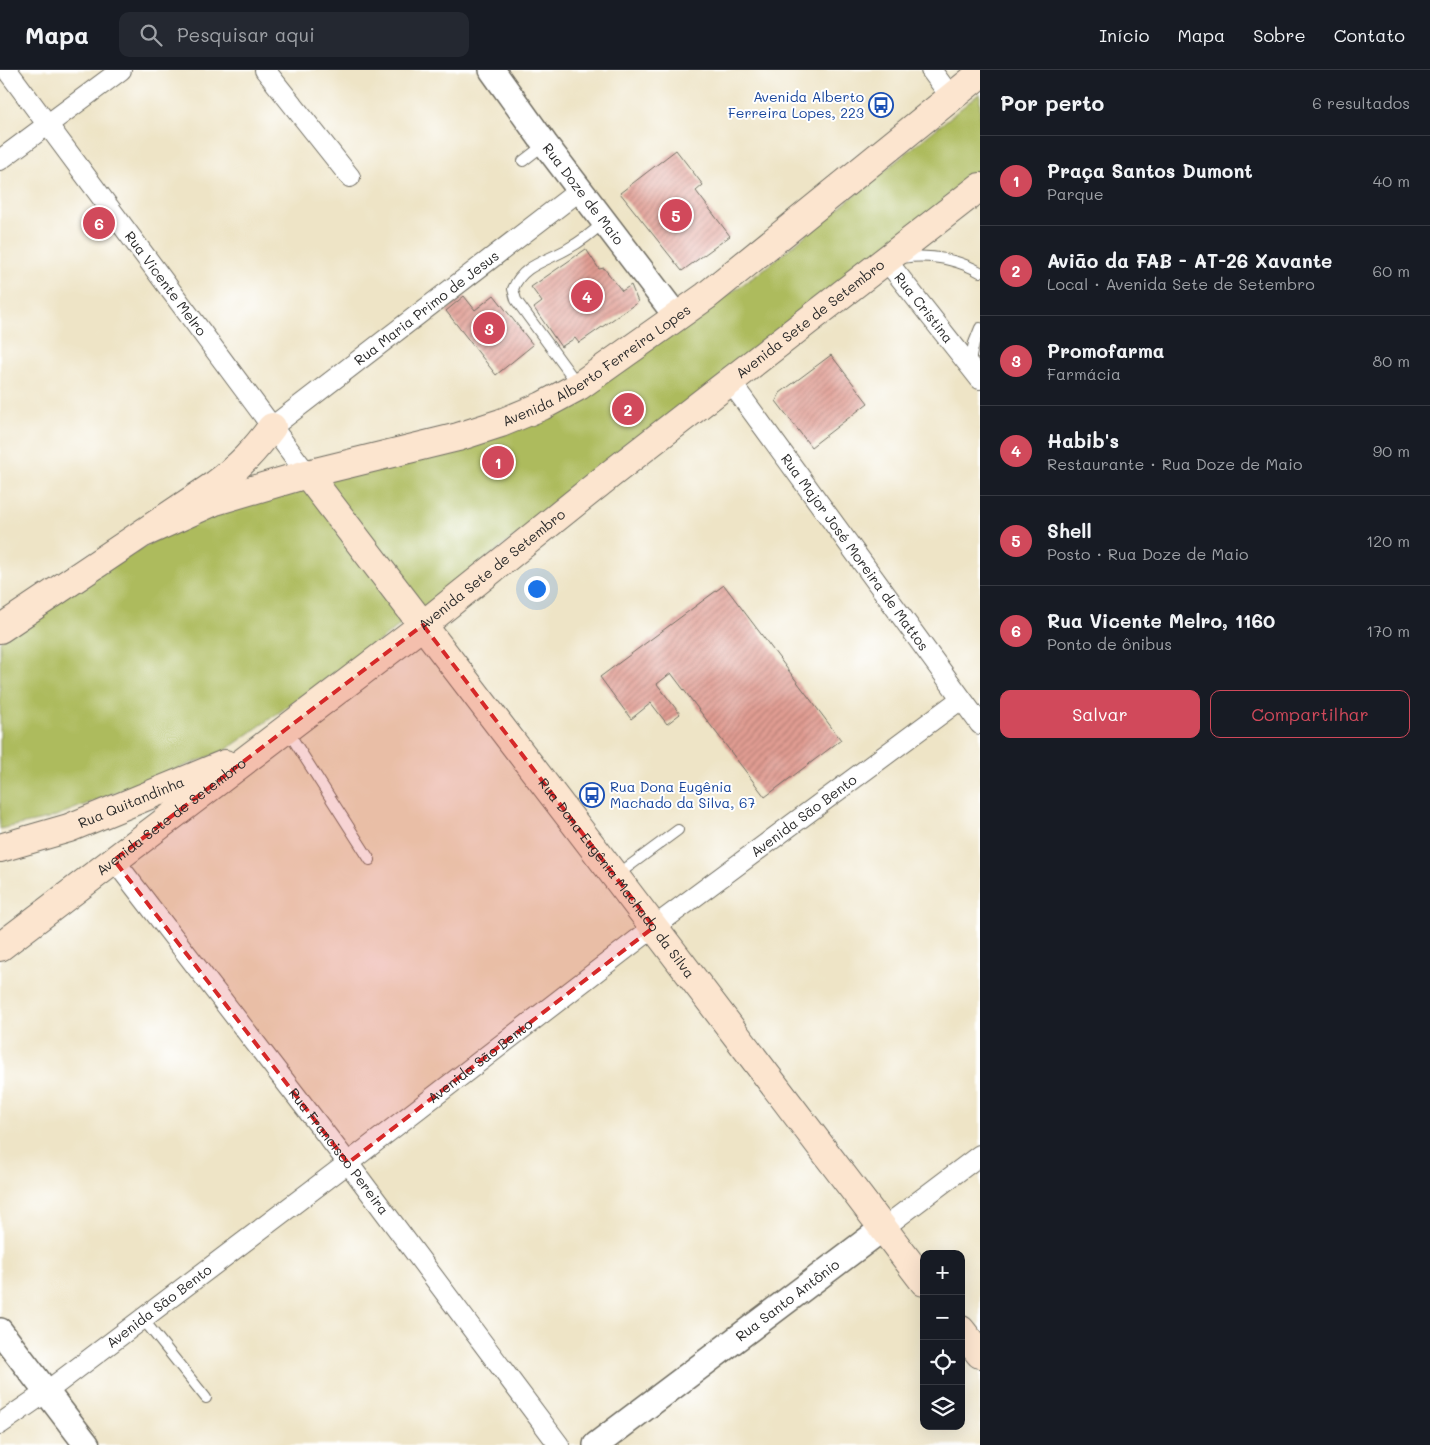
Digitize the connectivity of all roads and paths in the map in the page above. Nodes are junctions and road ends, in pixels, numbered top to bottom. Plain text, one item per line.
1 (7, 70) edge
2 (121, 70) edge
3 (265, 70) edge
4 (492, 70) edge
5 (931, 70) edge
6 (969, 86) edge
7 (48, 124) junction
8 (544, 144) junction
9 (0, 160) edge
10 (523, 161) dead end
11 (350, 177) dead end
12 (980, 186) edge
13 (580, 190) junction
14 (604, 222) junction
15 (886, 260) junction
16 (980, 272) edge
17 (677, 317) junction
18 (980, 328) edge
19 (975, 373) edge
20 (730, 380) junction
21 (579, 386) junction
22 (272, 427) junction
23 (307, 474) junction
24 (146, 532) junction
25 (423, 625) junction
26 (0, 629) edge
27 (961, 699) junction
28 (980, 724) edge
29 (286, 729) junction
30 (259, 750) junction
31 (678, 830) dead end
32 (0, 848) edge
33 (114, 860) junction
34 (370, 860) dead end
35 (615, 876) junction
36 (654, 927) junction
37 (0, 947) edge
38 (980, 1155) edge
39 (348, 1163) junction
40 (882, 1229) junction
41 (920, 1277) edge
42 (142, 1318) junction
43 (0, 1331) edge
44 (965, 1335) edge
45 (980, 1354) edge
46 (47, 1391) junction
47 (206, 1398) dead end
48 (0, 1424) edge
49 (87, 1445) edge
50 (560, 1445) edge
51 (596, 1445) edge

1 - 7 street, Rua Vicente Melro
2 - 7 street
3 - 11 street
4 - 8 street, Rua Doze de Maio
5 - 6 street
6 - 17 main road, Avenida Alberto Ferreira Lopes
7 - 9 street
7 - 22 street, Rua Vicente Melro
8 - 10 lane
8 - 13 street, Rua Doze de Maio
12 - 15 main road, Avenida Sete de Setembro
13 - 14 street, Rua Doze de Maio
13 - 22 street, Rua Maria Primo de Jesus
14 - 17 street, Rua Doze de Maio
14 - 21 lane
15 - 16 lane
15 - 19 street, Rua Cristina
15 - 20 main road, Avenida Sete de Setembro
17 - 21 main road, Avenida Alberto Ferreira Lopes
18 - 19 lane
20 - 25 main road, Avenida Sete de Setembro
20 - 27 street, Rua Major José Moreira de Mattos
21 - 23 main road, Avenida Alberto Ferreira Lopes
22 - 23 street, Rua Vicente Melro
22 - 24 main road
23 - 24 main road, Avenida Alberto Ferreira Lopes
23 - 25 main road, Rua Dona Eugênia Machado da Silva
24 - 26 main road
25 - 29 main road, Avenida Sete de Setembro
25 - 35 main road, Rua Dona Eugênia Machado da Silva
27 - 28 street, Rua Major José Moreira de Mattos
27 - 36 street, Avenida São Bento
29 - 30 main road, Avenida Sete de Setembro
29 - 34 lane
30 - 32 main road, Rua Quitandinha
30 - 33 main road, Avenida Sete de Setembro
31 - 35 lane
33 - 37 main road, Avenida Sete de Setembro
33 - 39 street, Rua Francisco Pereira
35 - 36 main road, Rua Dona Eugênia Machado da Silva
36 - 39 street, Avenida São Bento
36 - 40 main road, Rua Dona Eugênia Machado da Silva
38 - 40 street, Rua Santo Antônio
39 - 42 street, Avenida São Bento
39 - 50 street, Rua Francisco Pereira
40 - 41 main road, Rua Dona Eugênia Machado da Silva
40 - 51 street, Rua Santo Antônio
42 - 46 street, Avenida São Bento
42 - 47 lane
43 - 46 street
44 - 45 main road
46 - 48 street, Avenida São Bento
46 - 49 street

